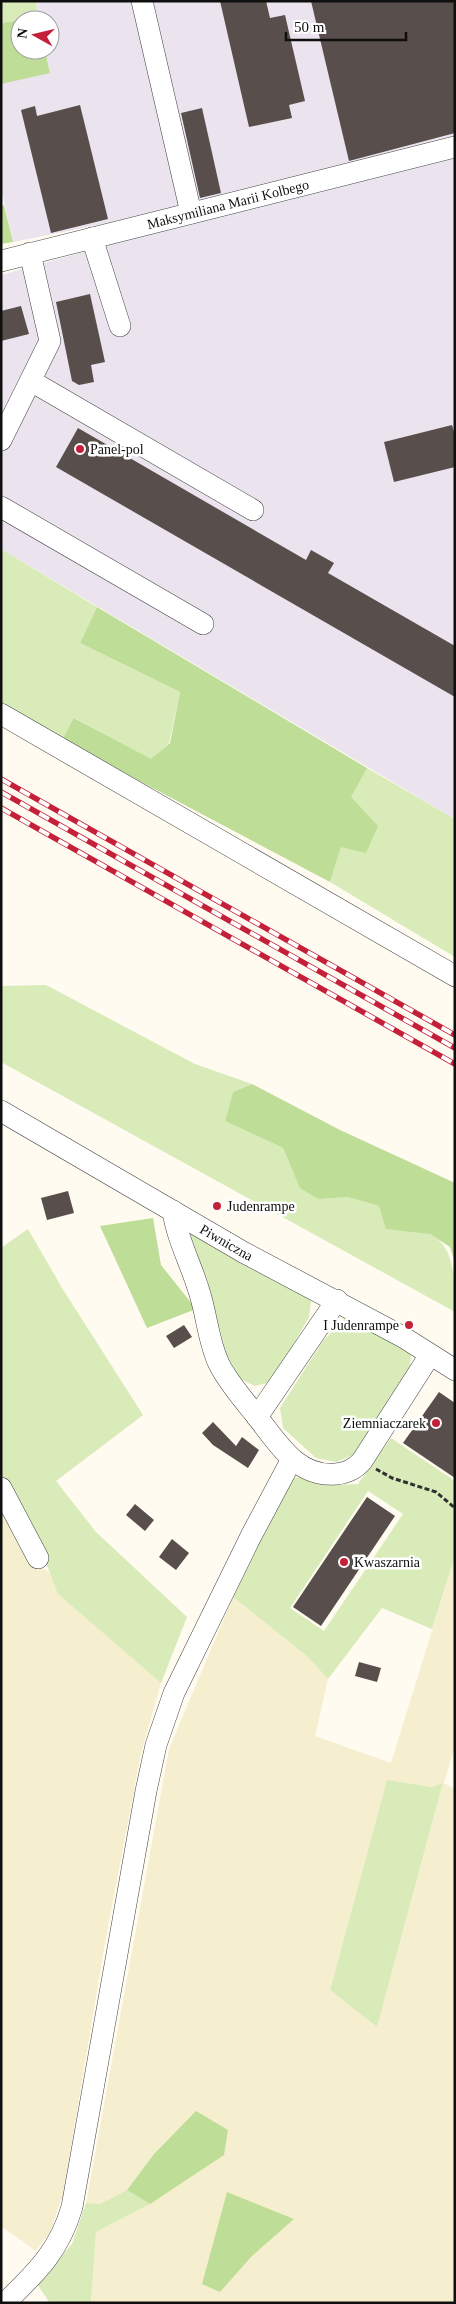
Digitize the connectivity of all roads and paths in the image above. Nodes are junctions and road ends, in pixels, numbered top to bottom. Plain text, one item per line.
1 (142, 1) edge
2 (455, 147) edge
3 (191, 213) junction
4 (92, 238) junction
5 (30, 254) junction
6 (1, 261) edge
7 (120, 326) dead end
8 (30, 381) junction
9 (1, 440) edge
10 (1, 507) edge
11 (252, 510) dead end
12 (202, 624) dead end
13 (1, 714) edge
14 (455, 976) edge
15 (1, 1112) edge
16 (173, 1211) junction
17 (337, 1300) junction
18 (430, 1355) junction
19 (455, 1370) edge
20 (257, 1417) junction
21 (292, 1459) junction
22 (362, 1461) junction
23 (1, 1488) edge
24 (455, 1508) edge
25 (38, 1558) dead end
26 (7, 2298) edge

1 - 3 street
2 - 3 street, Maksymiliana Marii Kolbego
3 - 4 street, Maksymiliana Marii Kolbego
4 - 5 street, Maksymiliana Marii Kolbego
4 - 7 street
5 - 6 street, Maksymiliana Marii Kolbego
5 - 8 street
8 - 9 street
8 - 11 street
10 - 12 street
13 - 14 street
15 - 16 street, Piwniczna
16 - 17 street, Piwniczna
16 - 20 street
17 - 18 street, Piwniczna
17 - 20 street
18 - 19 street, Piwniczna
18 - 22 street
20 - 21 street
21 - 22 street
21 - 26 street
22 - 24 path
23 - 25 street

